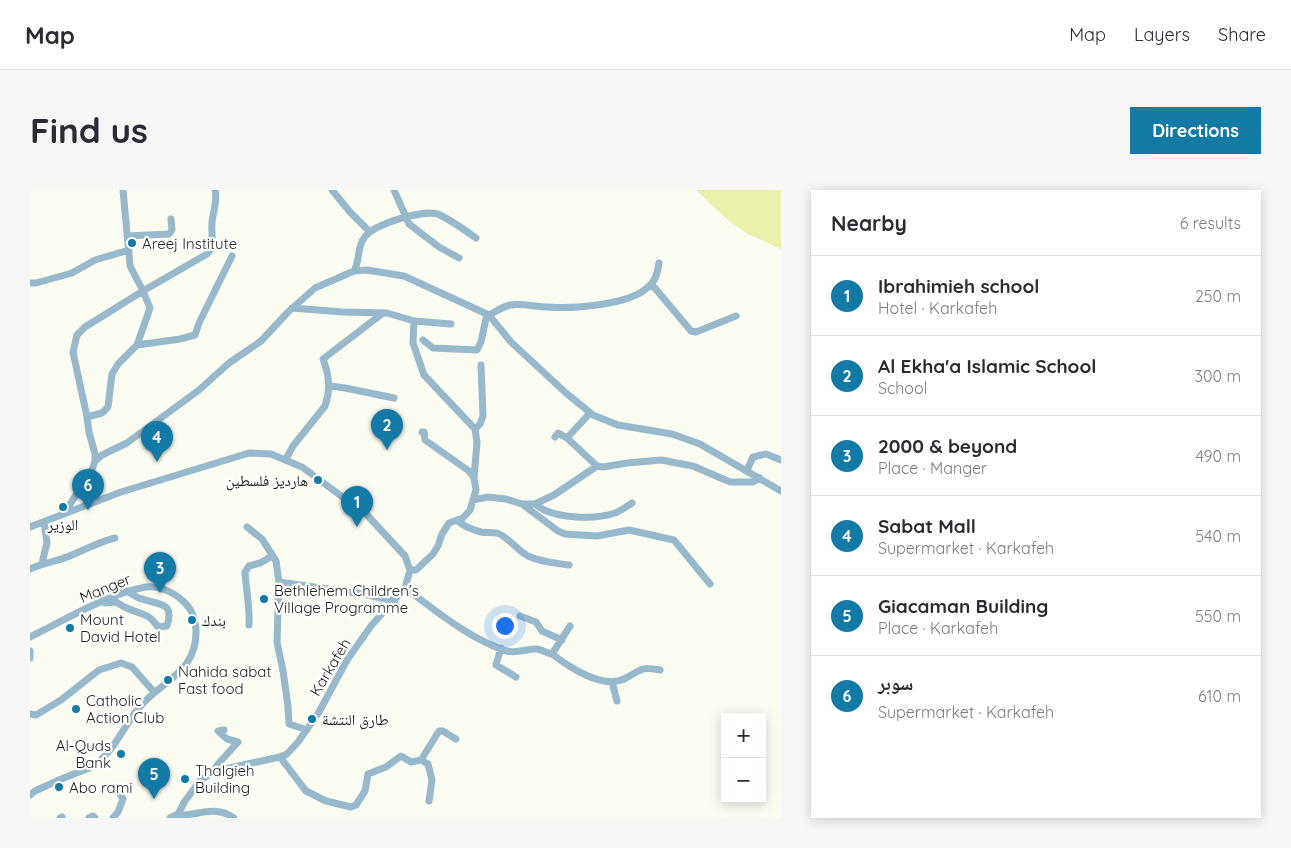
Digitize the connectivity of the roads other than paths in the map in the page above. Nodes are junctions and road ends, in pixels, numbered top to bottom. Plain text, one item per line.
1 (123, 190) edge
2 (215, 190) edge
3 (332, 190) edge
4 (394, 190) edge
5 (404, 217) junction
6 (171, 219) dead end
7 (370, 232) junction
8 (127, 236) junction
9 (476, 238) dead end
10 (128, 250) junction
11 (232, 256) dead end
12 (358, 258) junction
13 (459, 258) dead end
14 (659, 263) dead end
15 (367, 270) junction
16 (354, 271) junction
17 (30, 283) edge
18 (650, 286) junction
19 (142, 291) junction
20 (292, 308) junction
21 (383, 313) junction
22 (488, 315) junction
23 (736, 316) dead end
24 (414, 322) junction
25 (451, 324) dead end
26 (423, 340) dead end
27 (137, 345) junction
28 (481, 365) dead end
29 (330, 386) junction
30 (394, 398) dead end
31 (590, 413) junction
32 (87, 417) junction
33 (475, 429) junction
34 (422, 432) dead end
35 (555, 437) dead end
36 (567, 438) junction
37 (286, 459) junction
38 (781, 460) edge
39 (95, 461) junction
40 (597, 466) junction
41 (747, 470) junction
42 (474, 478) junction
43 (760, 478) junction
44 (781, 491) edge
45 (473, 500) junction
46 (632, 503) dead end
47 (522, 504) junction
48 (535, 504) junction
49 (64, 512) junction
50 (457, 520) junction
51 (44, 522) junction
52 (30, 526) edge
53 (247, 527) dead end
54 (115, 538) dead end
55 (272, 556) junction
56 (42, 563) junction
57 (569, 565) dead end
58 (30, 569) edge
59 (410, 570) junction
60 (279, 582) junction
61 (710, 584) dead end
62 (405, 588) junction
63 (127, 591) junction
64 (395, 601) junction
65 (96, 604) junction
66 (520, 616) dead end
67 (249, 625) dead end
68 (570, 626) dead end
69 (30, 637) edge
70 (562, 640) junction
71 (501, 648) junction
72 (30, 651) edge
73 (552, 654) junction
74 (30, 658) edge
75 (660, 670) dead end
76 (516, 677) dead end
77 (612, 682) junction
78 (154, 692) junction
79 (616, 701) dead end
80 (30, 714) edge
81 (224, 730) dead end
82 (307, 730) junction
83 (456, 739) dead end
84 (280, 758) junction
85 (421, 760) junction
86 (212, 773) junction
87 (117, 788) dead end
88 (30, 795) edge
89 (428, 801) dead end
90 (174, 817) edge
91 (89, 818) edge
92 (95, 818) edge
93 (113, 818) edge
94 (234, 818) edge

1 - 8 street
2 - 19 street
3 - 7 street
4 - 5 street
5 - 7 street
5 - 9 street
5 - 13 street
6 - 8 street
7 - 12 street
8 - 10 street
10 - 17 street
10 - 19 street
11 - 27 street
12 - 15 street
12 - 16 street
14 - 18 street
15 - 16 street
15 - 22 street
16 - 20 street
18 - 22 street
18 - 23 street
19 - 27 street
19 - 32 street
20 - 21 street
20 - 39 street
21 - 24 street
21 - 29 street
22 - 26 street
22 - 31 street
24 - 25 street
24 - 33 street
27 - 32 street
28 - 33 street
29 - 30 street
29 - 37 street
31 - 36 street
31 - 41 street
32 - 39 street
33 - 42 street
34 - 42 street
35 - 36 street
36 - 40 street
37 - 49 street
37 - 59 street
38 - 41 street
39 - 49 street
40 - 43 street
40 - 48 street
41 - 43 street
42 - 45 street
43 - 44 street
45 - 47 street
45 - 50 street
46 - 48 street
47 - 48 street
47 - 61 street
49 - 51 street
50 - 57 street
50 - 59 street
51 - 52 street
51 - 56 street
53 - 55 street
54 - 56 street
55 - 60 street
55 - 67 street
56 - 58 street
59 - 62 street, Karkafeh
60 - 64 street
60 - 82 street
62 - 64 street, Karkafeh
62 - 71 street
63 - 65 street, Manger
63 - 65 street
63 - 78 street, Manger
64 - 82 street, Karkafeh
65 - 69 street, Manger
66 - 70 street
68 - 70 street
70 - 73 street
71 - 73 street
71 - 76 street
72 - 74 street
73 - 77 street
75 - 77 street
77 - 79 street
78 - 80 street
78 - 88 street, Manger
81 - 86 street
82 - 84 street, Karkafeh
83 - 85 street
84 - 85 street
84 - 86 street, Karkafeh
85 - 89 street
86 - 90 street, Karkafeh
87 - 93 street
90 - 94 street
91 - 92 street

